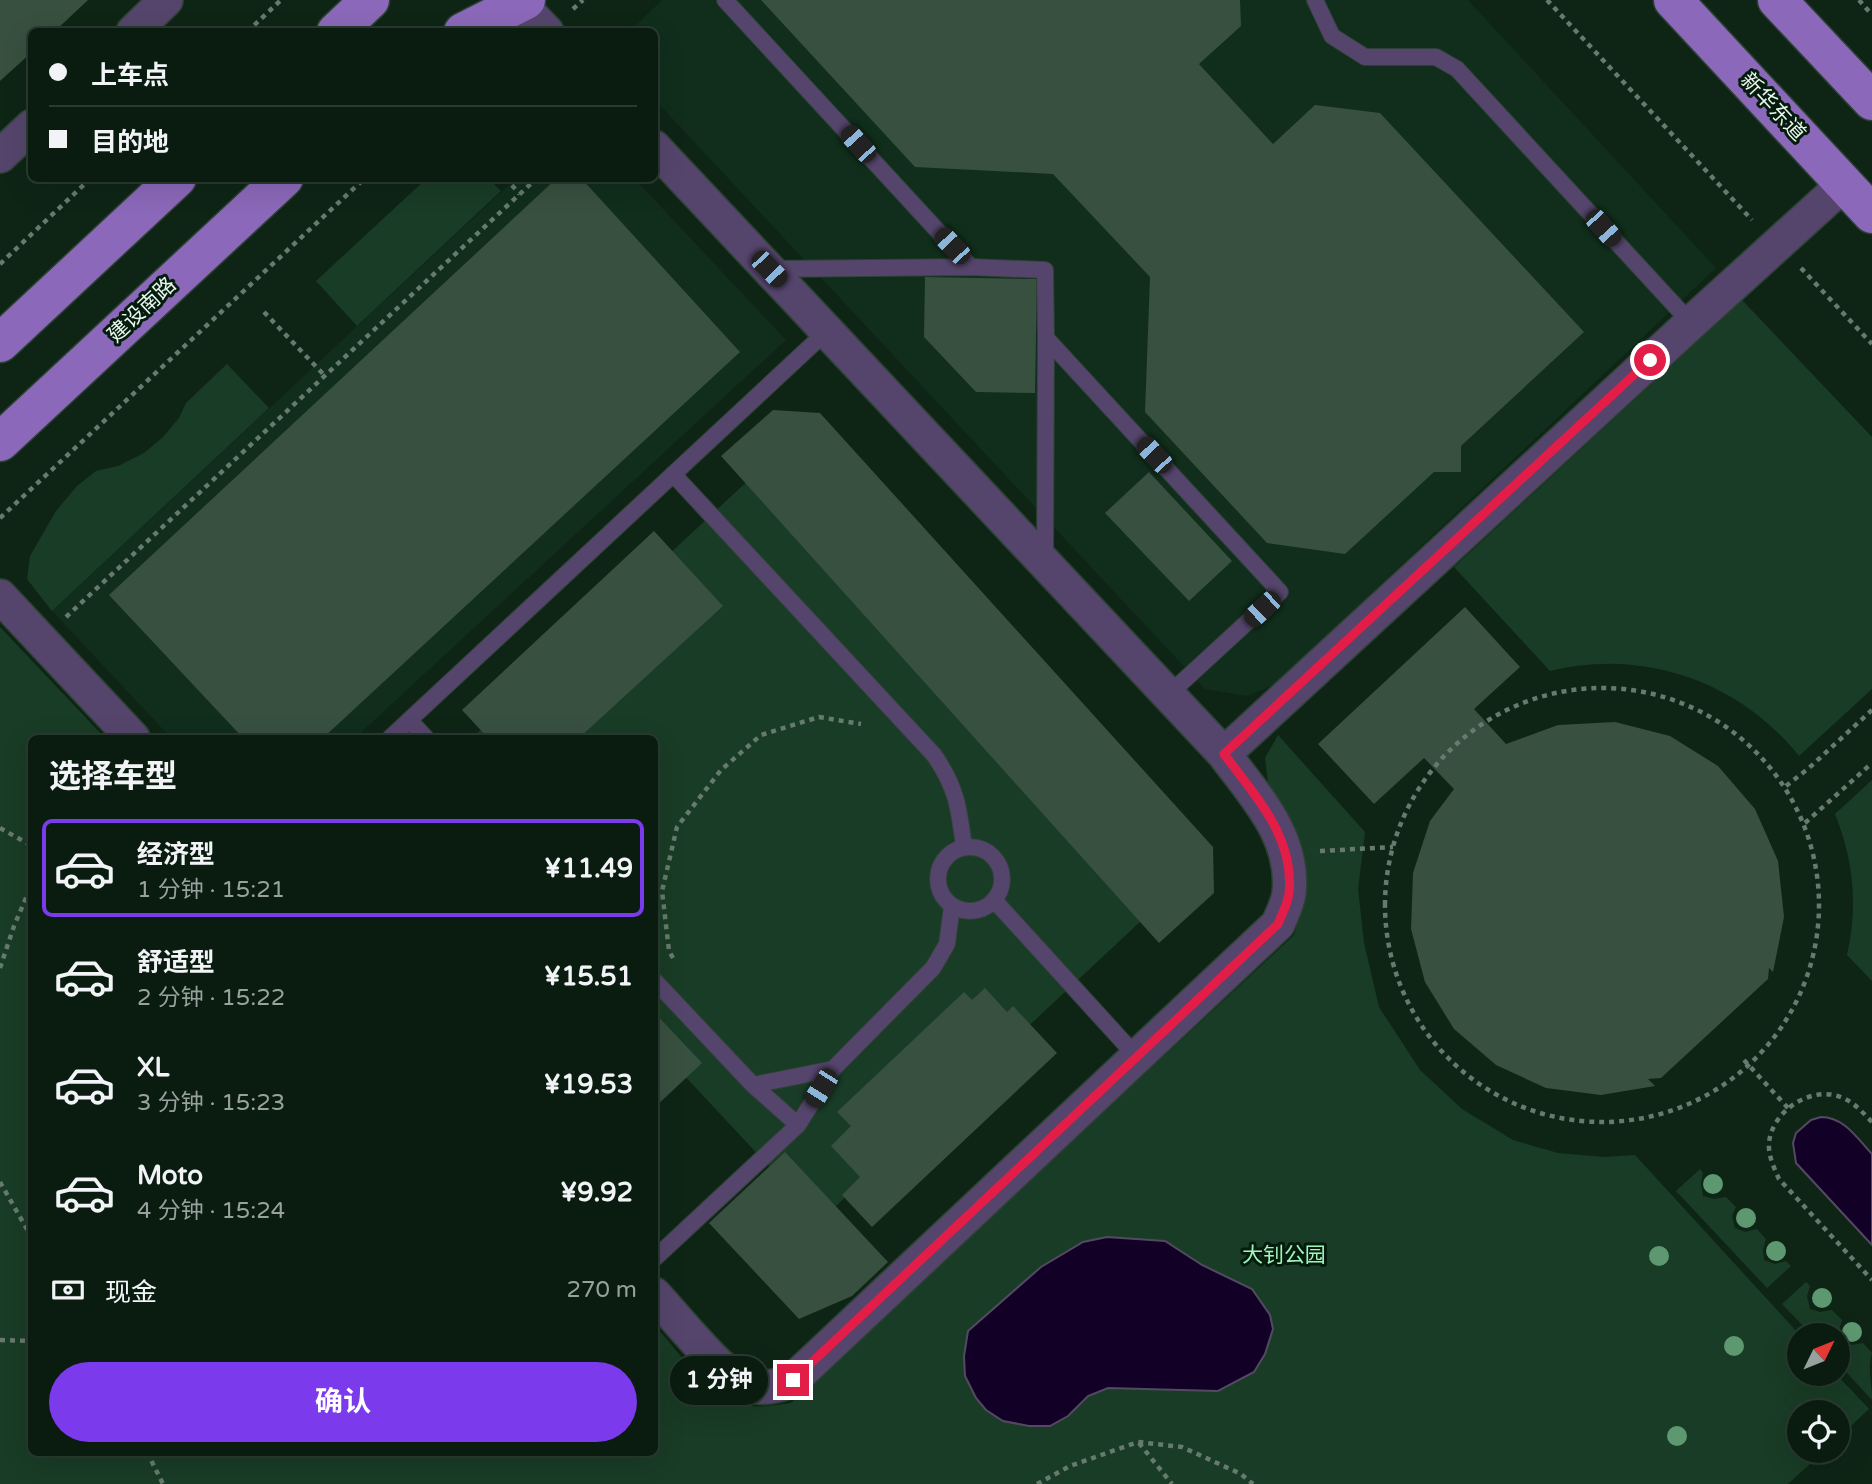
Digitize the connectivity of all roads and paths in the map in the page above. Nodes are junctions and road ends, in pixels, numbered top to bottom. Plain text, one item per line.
1 (166, 0) edge
2 (281, 0) edge
3 (370, 0) edge
4 (476, 0) edge
5 (725, 0) edge
6 (1315, 0) edge
7 (1548, 0) edge
8 (1674, 0) edge
9 (1777, 0) edge
10 (1859, 0) edge
11 (523, 2) edge
12 (1872, 15) edge
13 (137, 28) edge
14 (251, 28) edge
15 (340, 28) edge
16 (446, 28) edge
17 (471, 28) edge
18 (544, 28) edge
19 (1872, 101) edge
20 (28, 130) edge
21 (658, 151) edge
22 (0, 156) edge
23 (87, 182) edge
24 (173, 182) edge
25 (280, 182) edge
26 (361, 182) edge
27 (509, 182) edge
28 (533, 182) edge
29 (1844, 184) junction
30 (520, 194) junction
31 (1872, 214) edge
32 (1777, 243) junction
33 (0, 264) edge
34 (971, 267) junction
35 (769, 269) junction
36 (264, 312) dead end
37 (1690, 323) junction
38 (827, 331) junction
39 (1046, 338) junction
40 (0, 343) edge
41 (1872, 344) edge
42 (325, 376) junction
43 (0, 442) edge
44 (673, 474) junction
45 (0, 518) edge
46 (1045, 564) junction
47 (0, 596) edge
48 (42, 639) junction
49 (1168, 695) junction
50 (1872, 710) edge
51 (409, 720) junction
52 (861, 724) dead end
53 (130, 735) edge
54 (393, 735) edge
55 (423, 735) edge
56 (1224, 754) junction
57 (1872, 763) edge
58 (1786, 786) junction
59 (1805, 823) junction
60 (0, 828) edge
61 (28, 844) edge
62 (964, 847) junction
63 (1393, 847) junction
64 (1287, 854) junction
65 (28, 894) edge
66 (994, 900) junction
67 (952, 906) junction
68 (675, 962) dead end
69 (0, 968) edge
70 (658, 984) edge
71 (1137, 1057) junction
72 (1744, 1060) junction
73 (833, 1069) junction
74 (753, 1085) junction
75 (1788, 1109) junction
76 (1872, 1122) edge
77 (798, 1125) junction
78 (0, 1182) edge
79 (28, 1231) edge
80 (658, 1255) edge
81 (1872, 1279) edge
82 (658, 1298) edge
83 (0, 1340) edge
84 (28, 1341) edge
85 (1138, 1442) junction
86 (149, 1456) edge
87 (163, 1484) edge
88 (1037, 1484) edge
89 (1172, 1484) edge
90 (1253, 1484) edge

1 - 13 street
2 - 14 path
3 - 15 main road
4 - 16 main road
5 - 34 lane
6 - 37 lane
7 - 32 path
8 - 29 main road, 新华东道
9 - 19 main road
10 - 12 path
11 - 17 main road
11 - 18 street
20 - 22 street
21 - 35 street
23 - 33 path
24 - 40 main road
25 - 43 main road, 建设南路
26 - 45 path
27 - 30 path
28 - 30 path
29 - 31 main road, 新华东道
29 - 32 street
30 - 42 path
32 - 37 street
32 - 41 path
34 - 35 lane
34 - 39 lane
35 - 38 street
36 - 42 path
37 - 56 street
38 - 44 lane
38 - 46 street
39 - 46 lane
39 - 49 lane
42 - 48 path
44 - 51 lane
44 - 62 lane
46 - 49 street
47 - 48 street
48 - 53 street
49 - 56 street
50 - 58 path
51 - 54 lane
51 - 55 lane
52 - 68 path
56 - 64 street
57 - 59 path
58 - 59 path
58 - 63 path
59 - 72 path
60 - 61 path
62 - 66 lane
62 - 67 lane
63 - 64 path
63 - 72 path
64 - 71 street
65 - 69 path
66 - 67 lane
66 - 71 lane
67 - 73 lane
70 - 74 lane
71 - 82 street
72 - 75 path
73 - 74 lane
73 - 77 lane
74 - 77 lane
75 - 76 path
75 - 81 path
77 - 80 lane
78 - 79 path
83 - 84 path
85 - 88 path
85 - 89 path
85 - 90 path
86 - 87 path

